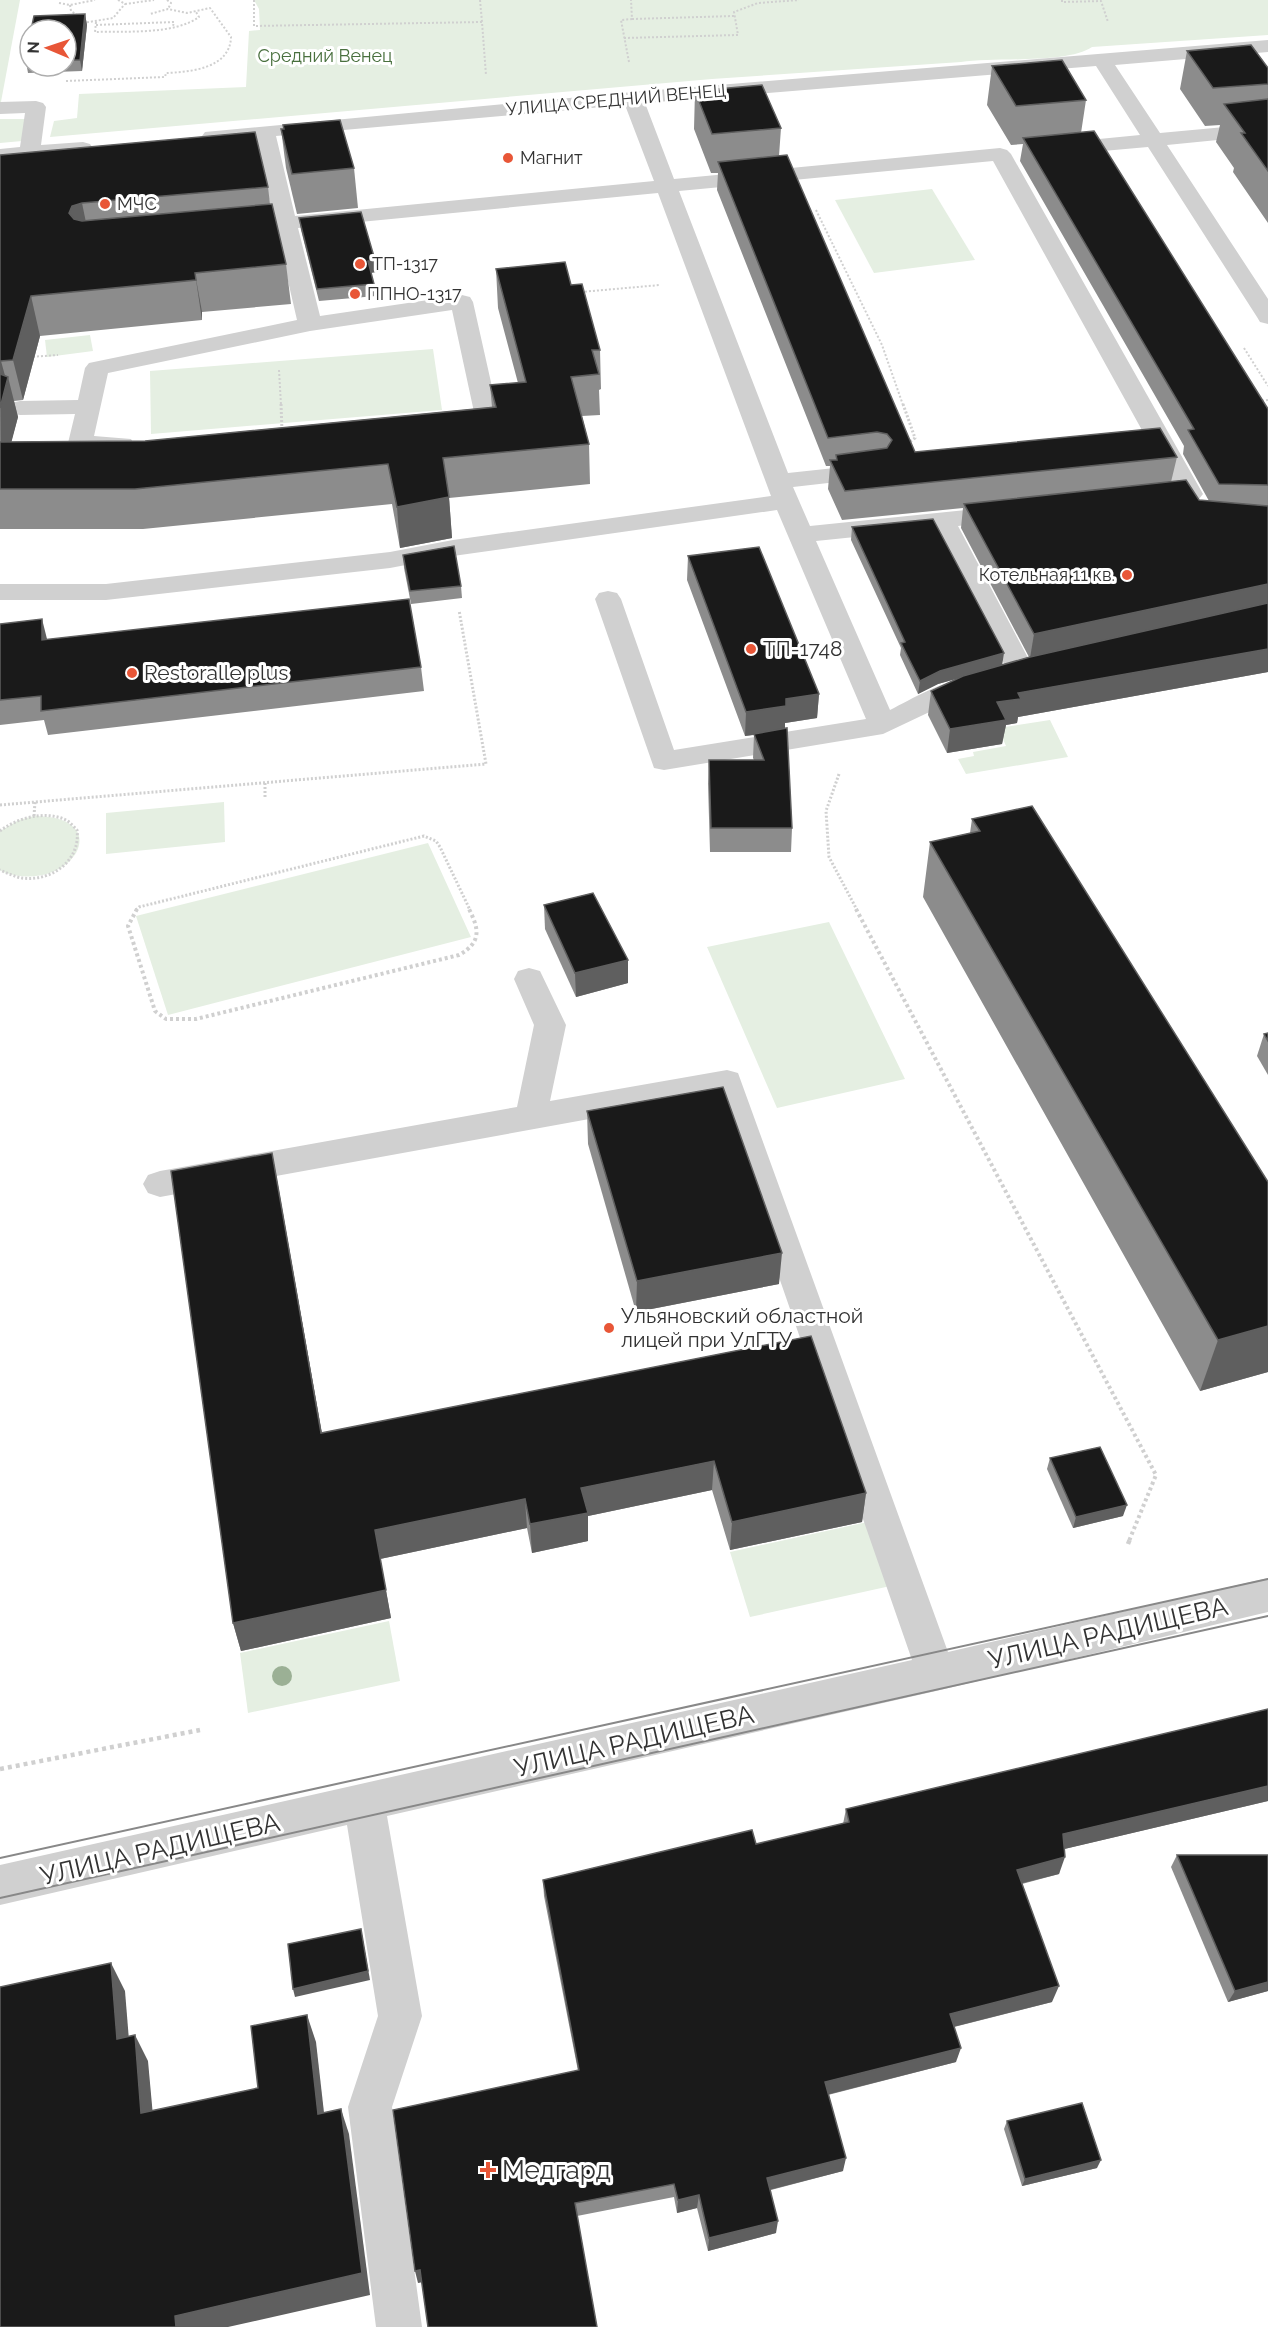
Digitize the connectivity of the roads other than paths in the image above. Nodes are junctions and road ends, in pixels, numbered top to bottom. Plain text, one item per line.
1 (1268, 46) edge
2 (1102, 60) junction
3 (633, 98) junction
4 (1, 108) edge
5 (1268, 129) edge
6 (264, 131) junction
7 (193, 138) edge
8 (1153, 140) junction
9 (100, 146) edge
10 (30, 152) junction
11 (1000, 154) junction
12 (0, 155) edge
13 (667, 185) junction
14 (287, 229) junction
15 (265, 236) edge
16 (1268, 317) edge
17 (309, 324) junction
18 (88, 407) junction
19 (21, 408) dead end
20 (430, 424) edge
21 (140, 445) edge
22 (875, 470) edge
23 (783, 491) junction
24 (1190, 494) junction
25 (1142, 499) edge
26 (1024, 512) edge
27 (1203, 517) edge
28 (942, 521) junction
29 (800, 535) junction
30 (0, 592) edge
31 (608, 599) dead end
32 (883, 725) junction
33 (529, 979) dead end
34 (531, 1117) junction
35 (160, 1184) dead end
36 (1268, 1595) edge
37 (936, 1673) junction
38 (364, 1803) junction
39 (0, 1886) edge
40 (399, 2327) edge

1 - 2 street, УЛИЦА СРЕДНИЙ ВЕНЕЦ
2 - 3 street, УЛИЦА СРЕДНИЙ ВЕНЕЦ
2 - 8 street
3 - 6 street, УЛИЦА СРЕДНИЙ ВЕНЕЦ
3 - 13 street
4 - 10 street
5 - 8 street
6 - 7 street, УЛИЦА СРЕДНИЙ ВЕНЕЦ
6 - 14 street
8 - 11 street
8 - 16 street
9 - 10 street
10 - 12 street
11 - 13 street
11 - 24 street
13 - 14 street
13 - 23 street
14 - 15 street
14 - 17 street
17 - 18 street
17 - 20 street
18 - 19 street
18 - 21 street
22 - 23 street
23 - 29 street
23 - 30 street
24 - 25 street
24 - 27 street
26 - 28 street
28 - 29 street
28 - 32 street
29 - 32 street
31 - 32 street
33 - 34 street
34 - 35 street
34 - 37 street
36 - 37 street, УЛИЦА РАДИЩЕВА
37 - 38 street, УЛИЦА РАДИЩЕВА
38 - 39 street, УЛИЦА РАДИЩЕВА
38 - 40 street

